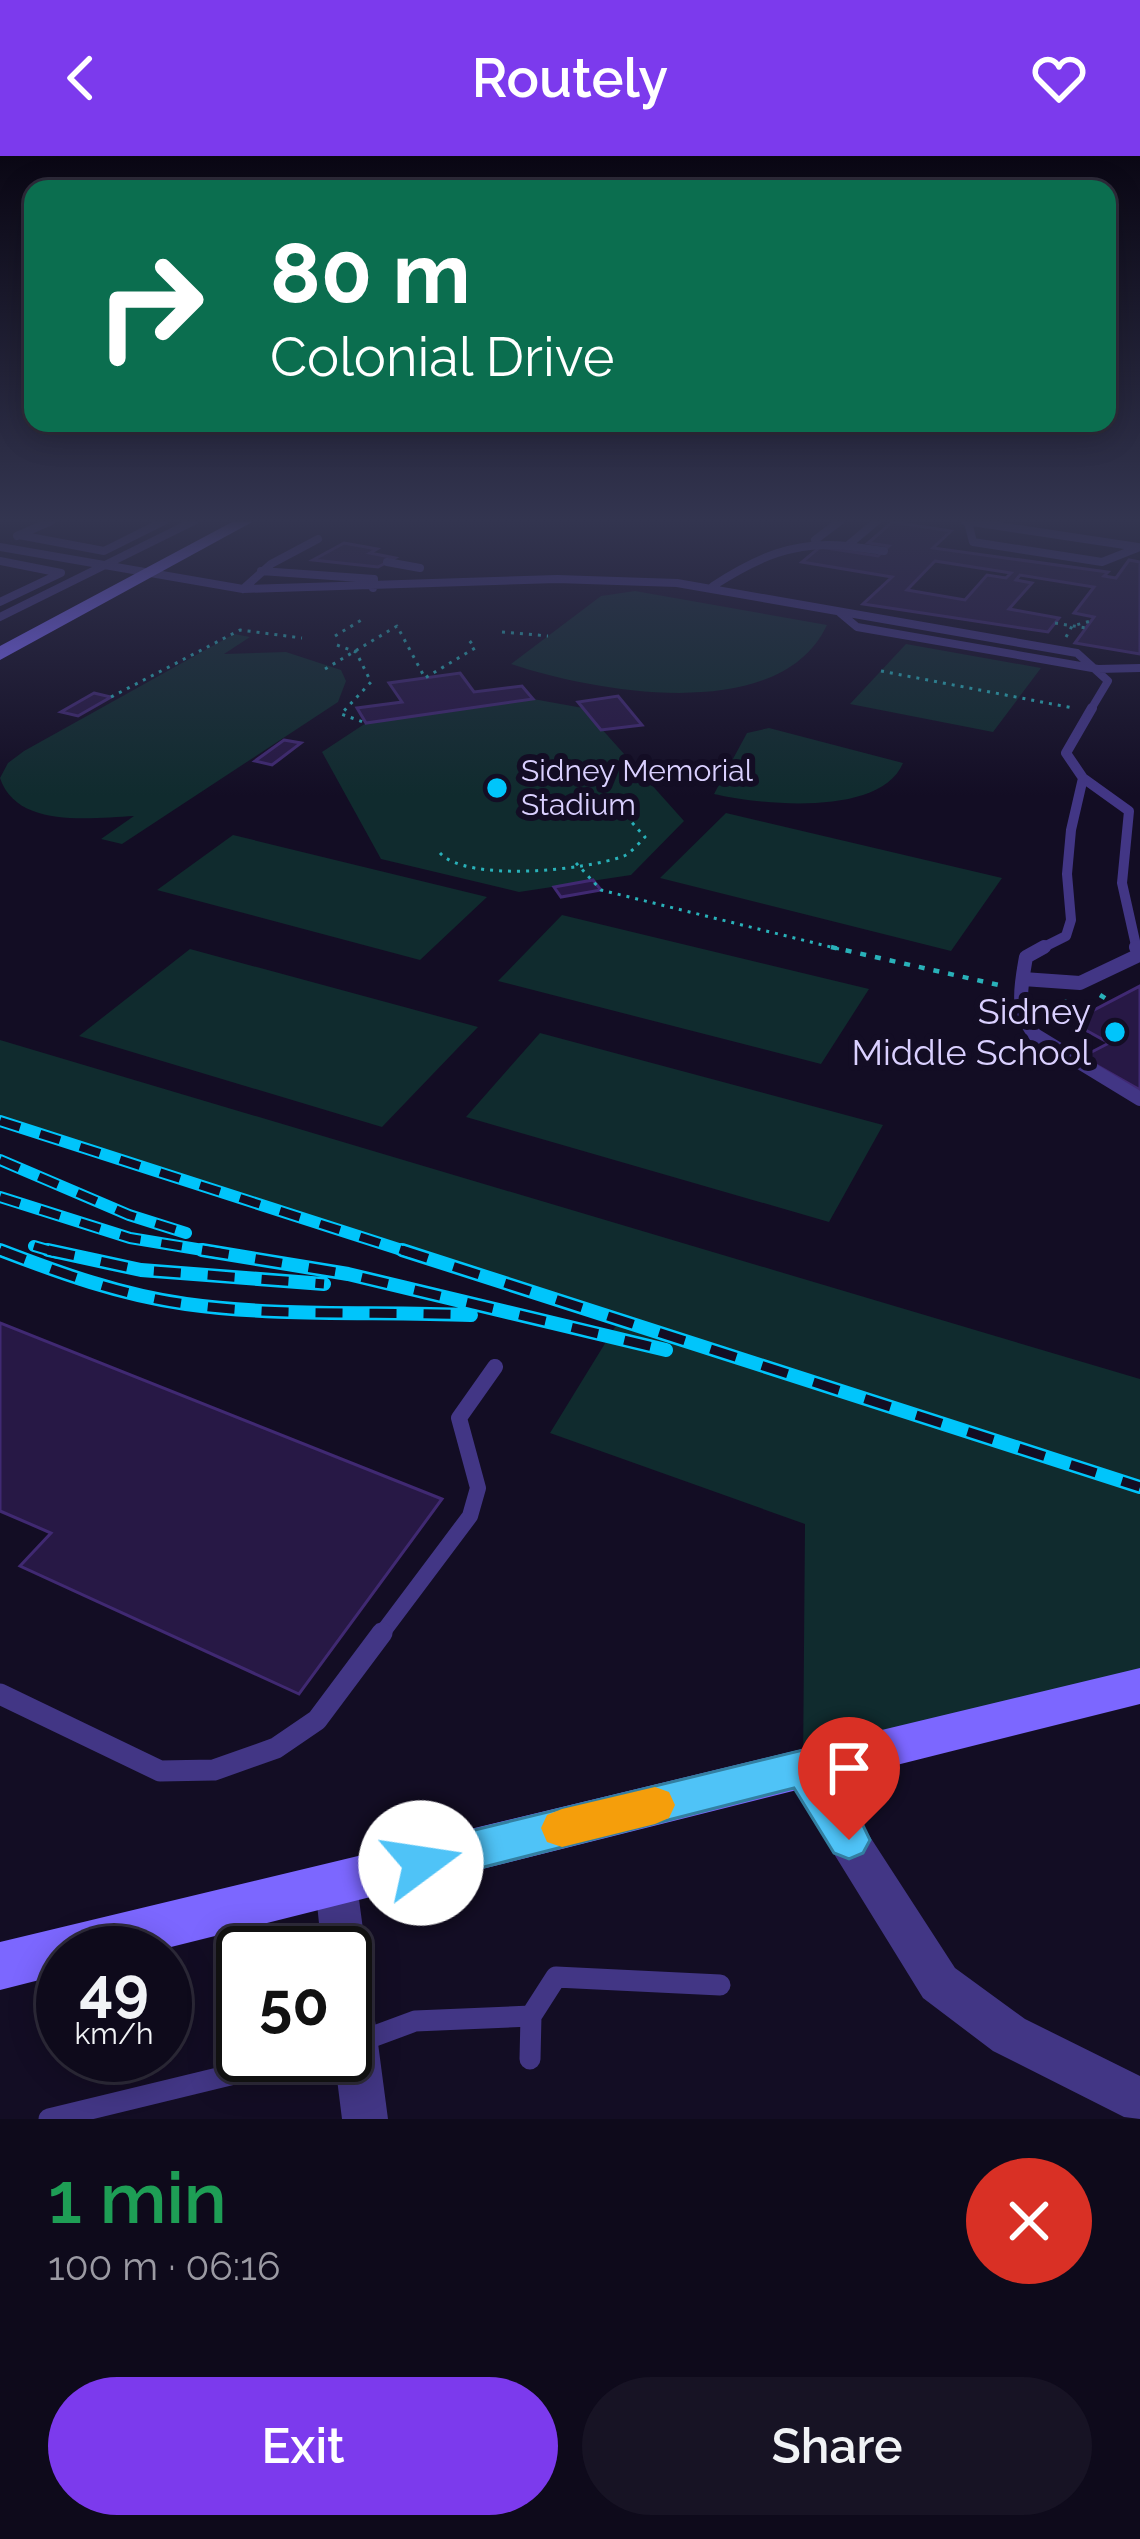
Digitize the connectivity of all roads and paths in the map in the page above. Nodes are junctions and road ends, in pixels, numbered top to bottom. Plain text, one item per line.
1 (78, 613) edge
2 (839, 613) edge
3 (862, 613) edge
4 (363, 620) dead end
5 (1091, 621) dead end
6 (1055, 622) dead end
7 (1072, 626) junction
8 (1086, 628) dead end
9 (502, 632) dead end
10 (334, 636) dead end
11 (548, 636) dead end
12 (302, 638) dead end
13 (469, 640) dead end
14 (337, 645) dead end
15 (1060, 647) junction
16 (356, 652) junction
17 (0, 654) edge
18 (1140, 668) edge
19 (326, 669) dead end
20 (1098, 669) junction
21 (881, 670) dead end
22 (111, 697) dead end
23 (1091, 711) junction
24 (366, 723) dead end
25 (1083, 778) junction
26 (627, 817) dead end
27 (440, 853) dead end
28 (576, 863) junction
29 (1058, 983) junction
30 (1023, 984) junction
31 (1071, 1022) dead end
32 (1140, 1099) edge
33 (495, 1367) dead end
34 (1140, 1686) edge
35 (0, 1694) edge
36 (803, 1768) junction
37 (336, 1884) junction
38 (341, 1926) edge
39 (0, 1966) edge
40 (720, 1984) dead end
41 (531, 2016) junction
42 (372, 2036) edge
43 (530, 2059) dead end
44 (216, 2078) edge
45 (351, 2082) edge
46 (1140, 2101) edge
47 (49, 2119) edge
48 (365, 2119) edge

1 - 17 main road
2 - 20 lane
3 - 15 lane
4 - 10 path
5 - 7 path
6 - 7 path
7 - 8 path
7 - 15 path
9 - 11 path
12 - 22 path
13 - 16 path
14 - 16 path
15 - 20 lane
16 - 19 path
16 - 24 path
18 - 20 lane
20 - 23 lane
21 - 23 path
23 - 25 lane
25 - 29 lane
25 - 30 lane
26 - 28 path
27 - 28 path
28 - 30 path
29 - 30 lane
29 - 31 path
30 - 32 lane
33 - 35 lane
34 - 36 main road
36 - 37 main road
36 - 46 street
37 - 38 street
37 - 39 main road
40 - 41 lane
41 - 42 lane
41 - 43 lane
44 - 47 lane
45 - 48 street

